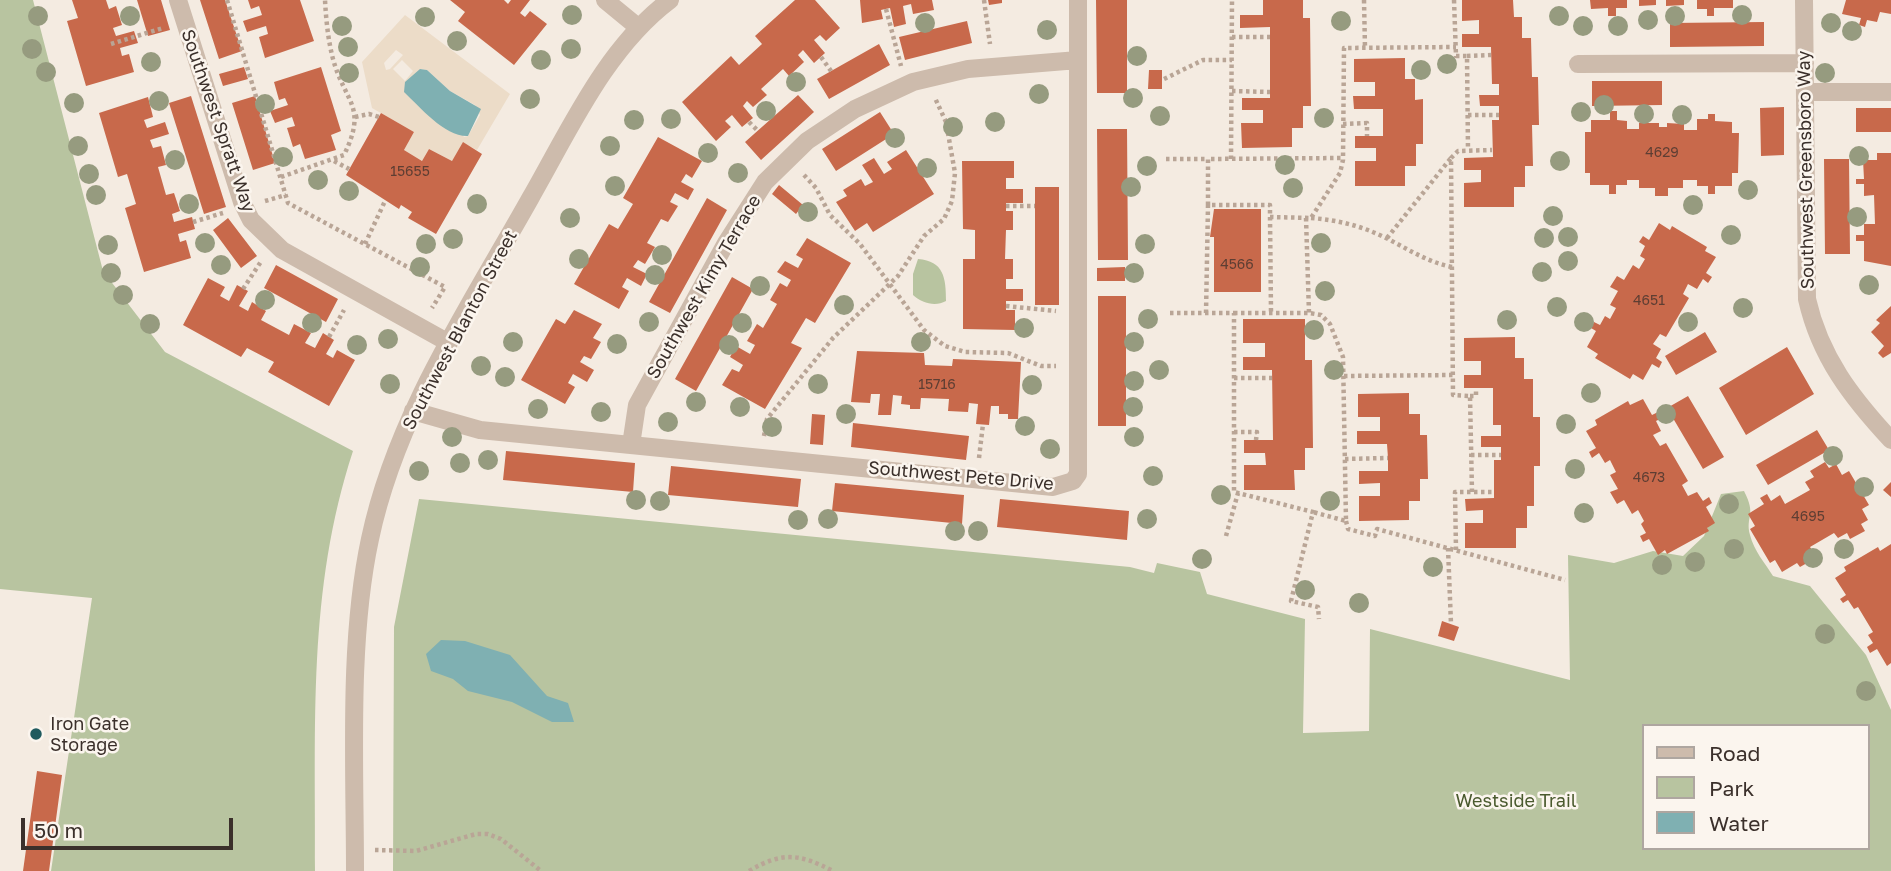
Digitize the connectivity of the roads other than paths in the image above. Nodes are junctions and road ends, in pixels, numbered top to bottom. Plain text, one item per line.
1 (178, 0) edge
2 (605, 0) edge
3 (670, 0) edge
4 (1077, 0) edge
5 (1804, 0) edge
6 (639, 27) junction
7 (1078, 60) junction
8 (1805, 63) junction
9 (1578, 64) dead end
10 (1805, 92) junction
11 (1891, 92) edge
12 (449, 343) junction
13 (413, 411) junction
14 (1891, 440) edge
15 (631, 445) junction
16 (355, 871) edge

1 - 12 street, Southwest Spratt Way
2 - 6 street
3 - 6 street, Southwest Blanton Street
4 - 7 street, Southwest Pete Drive
5 - 8 street, Southwest Greensboro Way
6 - 12 street, Southwest Blanton Street
7 - 15 street, Southwest Kimy Terrace
7 - 15 street, Southwest Pete Drive
8 - 9 street
8 - 10 street, Southwest Greensboro Way
10 - 11 street
10 - 14 street, Southwest Greensboro Way
12 - 13 street, Southwest Blanton Street
13 - 15 street, Southwest Pete Drive
13 - 16 street, Southwest Blanton Street

